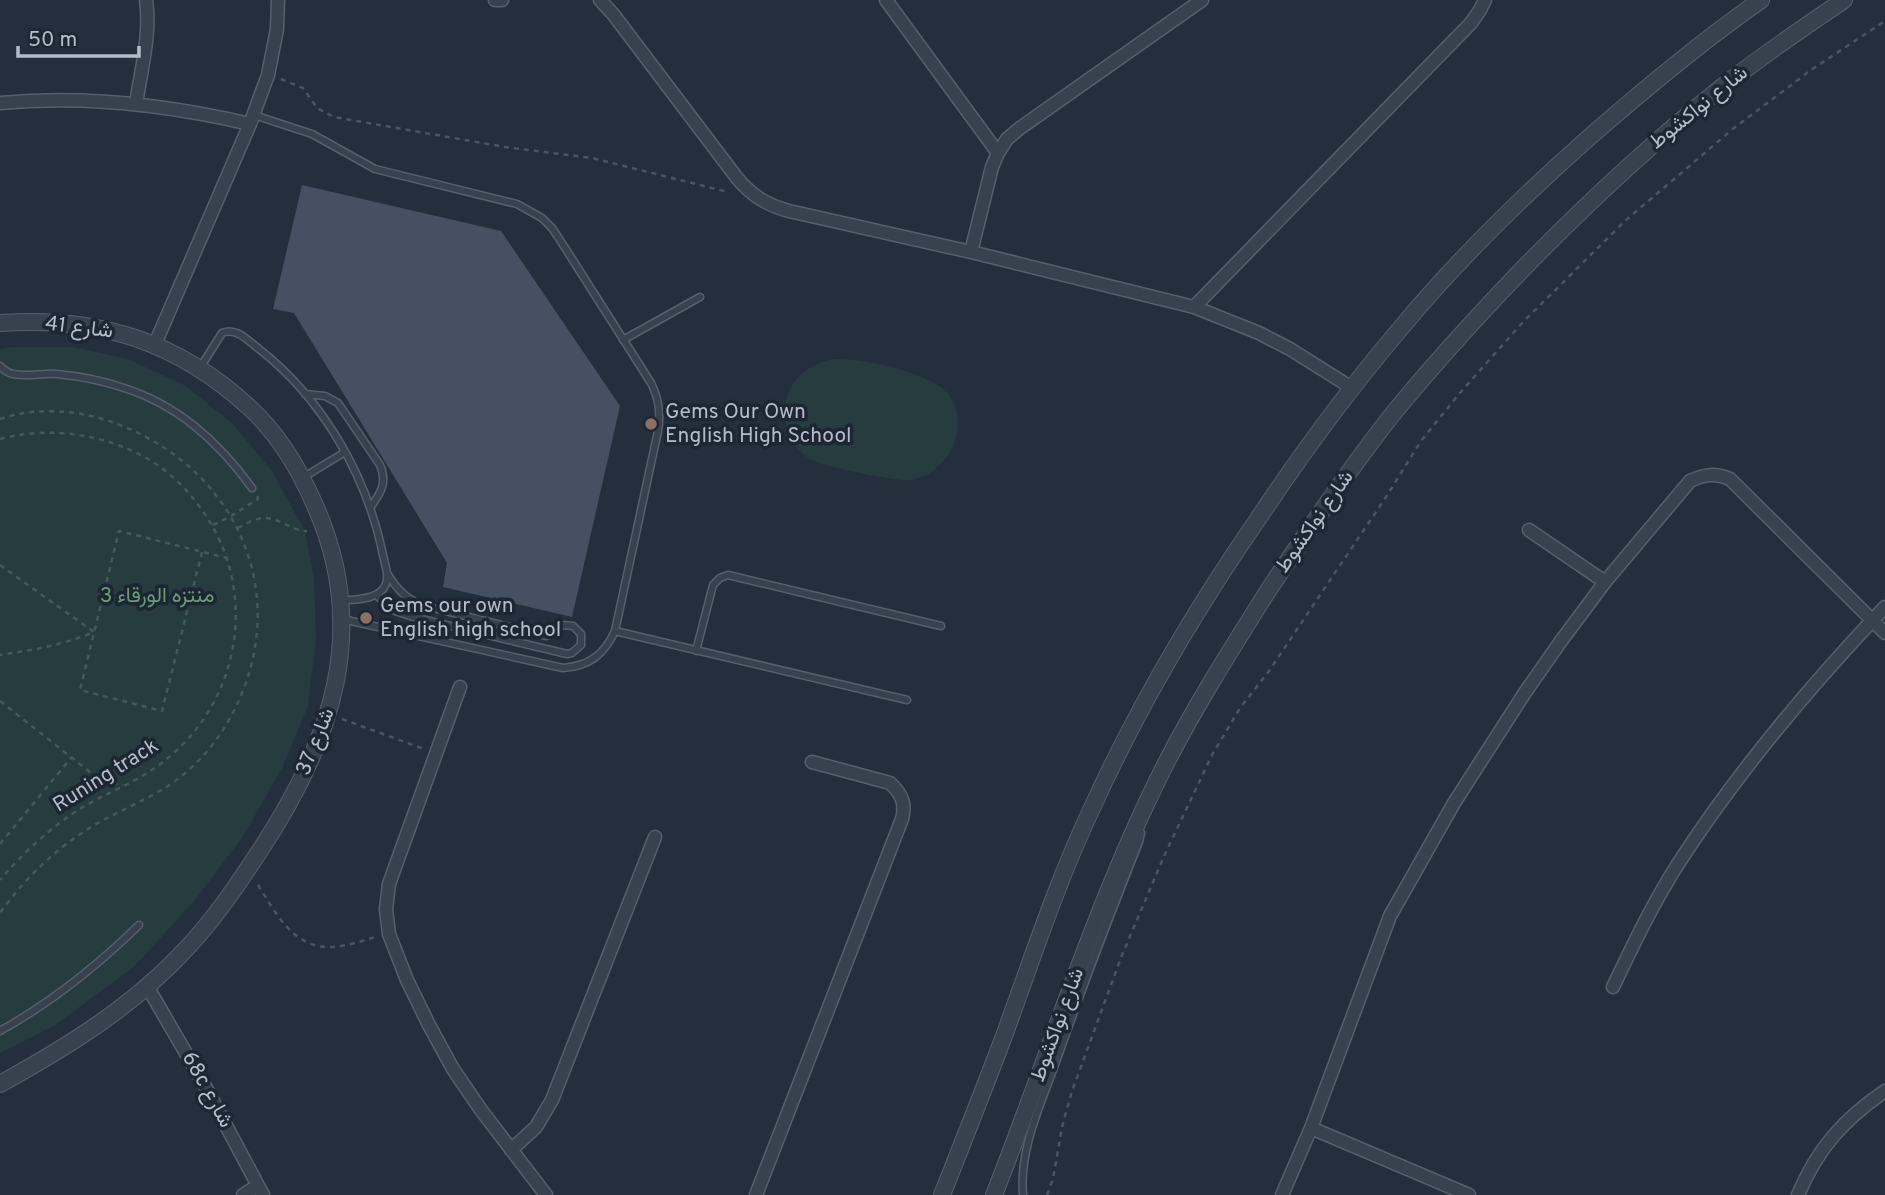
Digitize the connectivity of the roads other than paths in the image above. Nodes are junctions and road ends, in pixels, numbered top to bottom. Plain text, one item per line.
1 (146, 0) edge
2 (278, 0) edge
3 (495, 0) edge
4 (502, 0) edge
5 (600, 0) edge
6 (886, 0) edge
7 (1202, 0) edge
8 (1485, 0) edge
9 (1761, 0) edge
10 (1844, 0) edge
11 (0, 103) edge
12 (136, 104) junction
13 (252, 119) junction
14 (998, 153) junction
15 (971, 252) junction
16 (700, 297) dead end
17 (1195, 307) junction
18 (0, 323) edge
19 (624, 340) junction
20 (155, 344) junction
21 (0, 366) edge
22 (200, 368) junction
23 (1352, 388) junction
24 (304, 394) junction
25 (345, 452) junction
26 (303, 478) junction
27 (252, 488) road end
28 (370, 508) junction
29 (1529, 530) dead end
30 (387, 573) junction
31 (1605, 582) junction
32 (376, 595) junction
33 (341, 601) junction
34 (1885, 607) edge
35 (342, 619) junction
36 (1872, 620) junction
37 (941, 626) dead end
38 (615, 631) junction
39 (1885, 633) edge
40 (696, 651) junction
41 (460, 687) dead end
42 (906, 699) dead end
43 (812, 762) dead end
44 (1140, 817) junction
45 (656, 837) dead end
46 (139, 925) dead end
47 (147, 986) junction
48 (1613, 987) dead end
49 (0, 1031) edge
50 (0, 1084) edge
51 (1885, 1091) edge
52 (1311, 1128) junction
53 (511, 1150) junction
54 (260, 1190) edge
55 (243, 1195) edge
56 (546, 1195) edge
57 (756, 1195) edge
58 (942, 1195) edge
59 (995, 1195) edge
60 (1023, 1195) edge
61 (1282, 1195) edge
62 (1469, 1195) edge
63 (1798, 1195) edge

1 - 12 street
2 - 13 street
3 - 4 street
5 - 15 street
6 - 14 street
7 - 14 street
8 - 17 street
9 - 23 street
10 - 44 street, شارع نواكشوط
11 - 12 street
12 - 13 street
13 - 19 lane
13 - 20 street
14 - 15 street
15 - 17 street
16 - 19 lane
17 - 23 street
18 - 20 street, شارع 41
19 - 38 lane
20 - 22 street, شارع 37
21 - 27 lane
22 - 24 lane
22 - 26 street, شارع 37
23 - 58 street
24 - 25 lane
24 - 28 lane
25 - 26 lane
25 - 28 lane
26 - 33 street, شارع 37
28 - 30 lane
29 - 31 street
30 - 32 lane
30 - 32 lane
31 - 36 street
31 - 52 street
32 - 33 lane
33 - 35 street, شارع 37
34 - 36 street
35 - 38 lane
35 - 47 street, شارع 37
36 - 39 street
36 - 48 street
37 - 40 lane
38 - 40 lane
40 - 42 lane
41 - 53 street
43 - 57 street
44 - 59 street, شارع نواكشوط
44 - 60 lane
45 - 53 street
46 - 49 lane
47 - 50 street, شارع 37
47 - 54 street, 68c شارع
51 - 63 street
52 - 61 street
52 - 62 street
53 - 56 street
54 - 55 street

